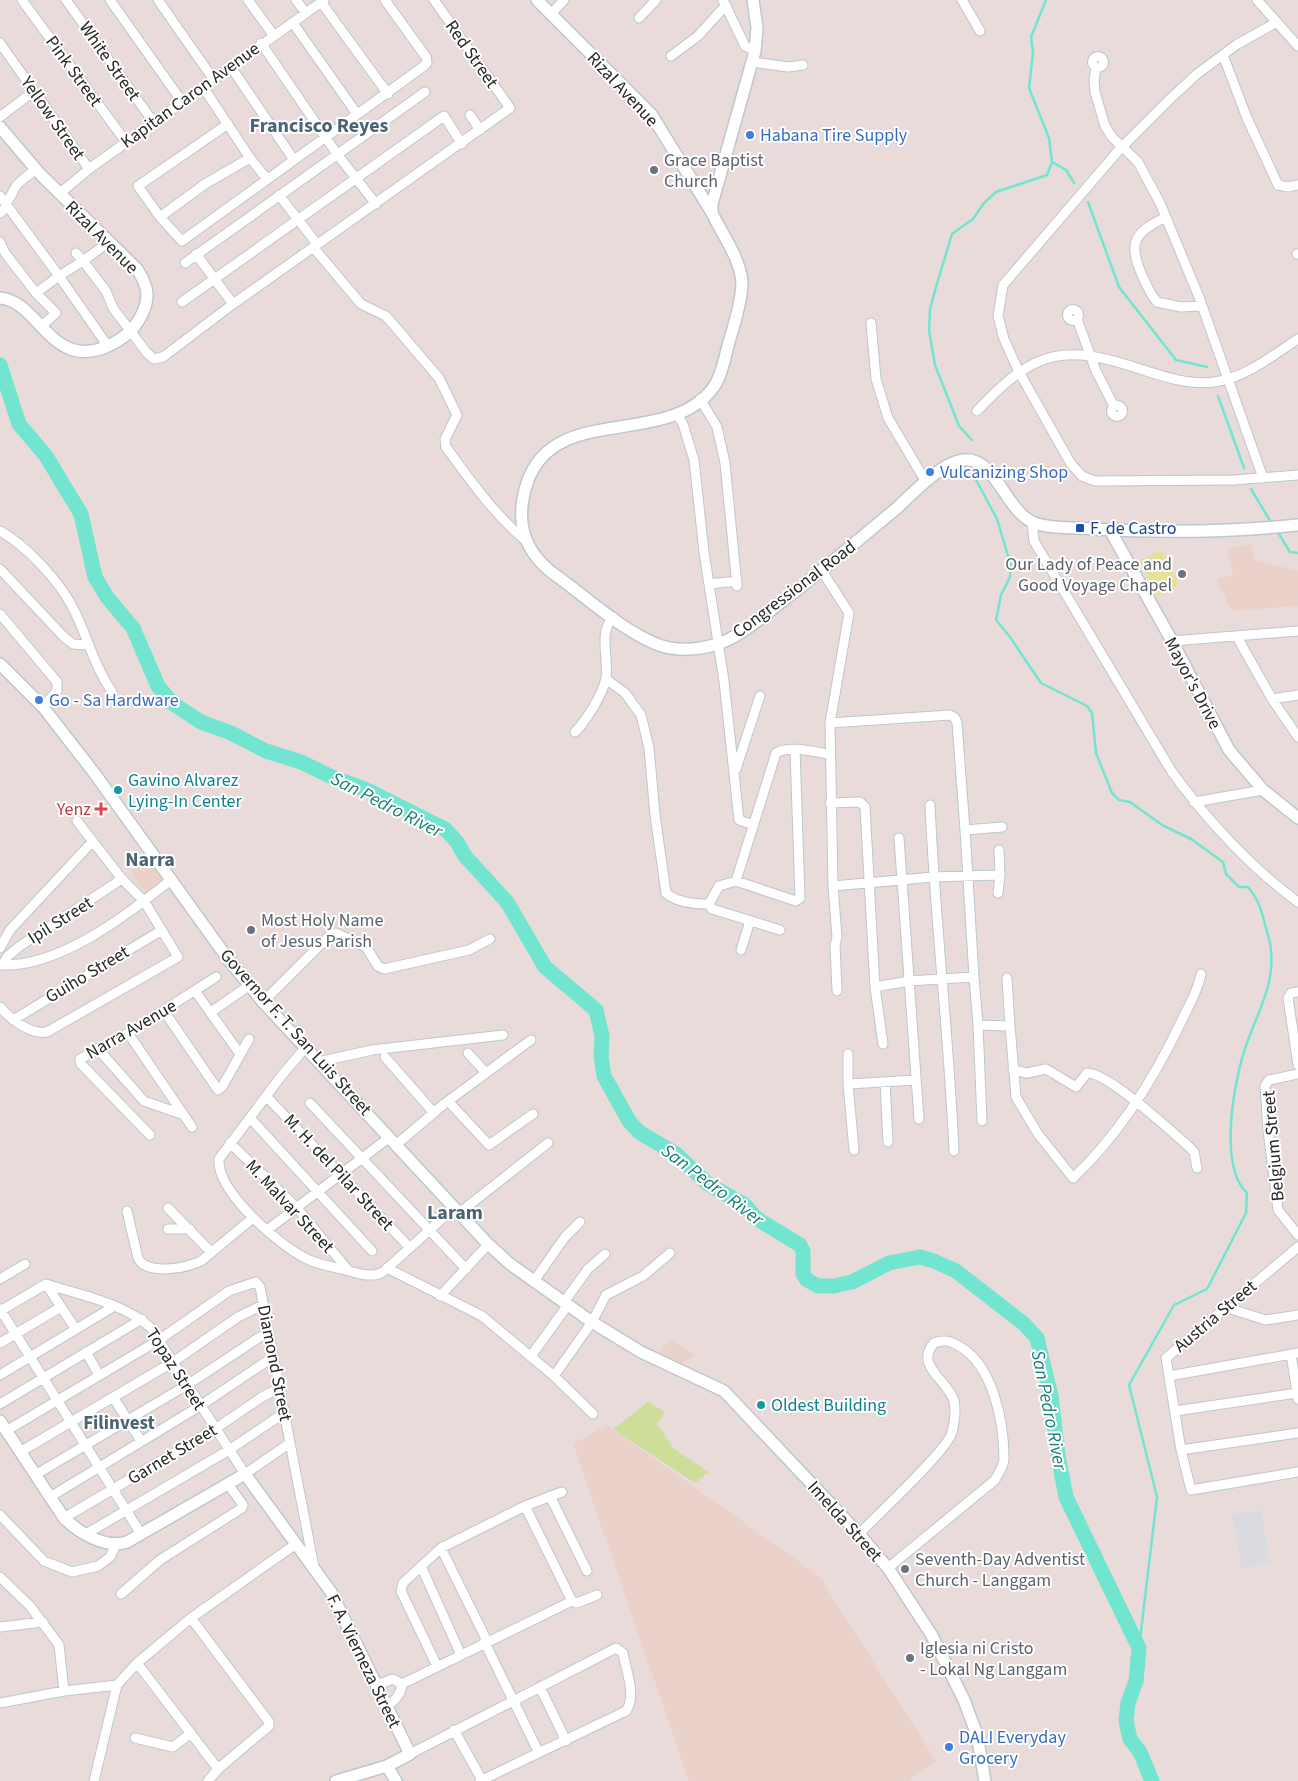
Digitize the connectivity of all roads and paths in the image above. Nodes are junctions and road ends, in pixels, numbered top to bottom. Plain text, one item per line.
1 (22, 0) edge
2 (66, 0) edge
3 (110, 0) edge
4 (158, 0) edge
5 (248, 0) edge
6 (296, 0) edge
7 (385, 0) edge
8 (434, 0) edge
9 (537, 0) edge
10 (564, 0) edge
11 (656, 0) edge
12 (753, 0) edge
13 (962, 0) edge
14 (1257, 0) edge
15 (322, 1) edge
16 (725, 2) edge
17 (306, 13) junction
18 (551, 14) junction
19 (639, 18) dead end
20 (1277, 22) junction
21 (293, 23) junction
22 (980, 30) dead end
23 (274, 36) junction
24 (0, 43) edge
25 (260, 43) junction
26 (1298, 46) edge
27 (1223, 55) junction
28 (671, 56) dead end
29 (754, 56) junction
30 (803, 65) dead end
31 (231, 67) junction
32 (1096, 68) dead end
33 (214, 80) junction
34 (203, 87) junction
35 (34, 91) junction
36 (425, 92) dead end
37 (388, 94) junction
38 (183, 103) junction
39 (357, 114) junction
40 (470, 115) dead end
41 (0, 117) edge
42 (154, 123) junction
43 (228, 124) junction
44 (0, 127) edge
45 (480, 130) junction
46 (326, 137) junction
47 (126, 142) junction
48 (462, 144) junction
49 (1122, 146) junction
50 (338, 154) junction
51 (250, 158) junction
52 (294, 160) junction
53 (35, 169) junction
54 (89, 169) junction
55 (355, 178) junction
56 (267, 179) junction
57 (1298, 184) edge
58 (695, 186) junction
59 (716, 186) junction
60 (59, 194) junction
61 (279, 195) junction
62 (3, 199) edge
63 (376, 204) junction
64 (0, 213) edge
65 (712, 213) junction
66 (1166, 216) junction
67 (160, 218) junction
68 (298, 219) junction
69 (107, 239) junction
70 (0, 242) edge
71 (315, 246) junction
72 (76, 253) dead end
73 (196, 254) junction
74 (83, 261) junction
75 (185, 262) dead end
76 (59, 276) junction
77 (213, 278) junction
78 (36, 293) junction
79 (0, 298) edge
80 (182, 302) dead end
81 (233, 304) junction
82 (1202, 306) junction
83 (1076, 319) dead end
84 (871, 323) dead end
85 (44, 324) dead end
86 (131, 330) junction
87 (1298, 339) edge
88 (105, 342) dead end
89 (1091, 355) junction
90 (1018, 372) junction
91 (1230, 379) junction
92 (700, 400) junction
93 (1114, 406) dead end
94 (977, 411) dead end
95 (678, 414) junction
96 (1298, 476) edge
97 (1263, 478) junction
98 (926, 482) junction
99 (1032, 522) junction
100 (1295, 525) edge
101 (1110, 530) junction
102 (0, 531) edge
103 (525, 540) junction
104 (0, 569) edge
105 (822, 571) junction
106 (708, 584) junction
107 (0, 614) edge
108 (613, 617) junction
109 (1298, 631) edge
110 (1237, 637) junction
111 (1172, 641) junction
112 (718, 644) junction
113 (87, 645) junction
114 (0, 664) edge
115 (606, 679) junction
116 (112, 692) dead end
117 (1298, 695) edge
118 (760, 696) dead end
119 (1272, 699) junction
120 (43, 707) junction
121 (830, 723) junction
122 (574, 732) dead end
123 (1298, 737) edge
124 (795, 750) junction
125 (829, 754) junction
126 (734, 774) junction
127 (1263, 790) junction
128 (1194, 802) junction
129 (830, 803) junction
130 (930, 805) dead end
131 (1298, 818) edge
132 (77, 820) dead end
133 (754, 825) junction
134 (1002, 827) dead end
135 (965, 830) junction
136 (899, 838) dead end
137 (93, 841) junction
138 (1000, 850) dead end
139 (1000, 875) junction
140 (968, 876) junction
141 (933, 877) junction
142 (122, 879) junction
143 (171, 880) junction
144 (736, 881) junction
145 (901, 881) junction
146 (870, 883) junction
147 (833, 886) junction
148 (998, 892) dead end
149 (144, 901) junction
150 (1298, 902) edge
151 (709, 904) junction
152 (750, 920) junction
153 (162, 930) junction
154 (780, 930) dead end
155 (490, 939) dead end
156 (0, 948) edge
157 (741, 950) dead end
158 (1, 965) edge
159 (1201, 974) dead end
160 (216, 977) dead end
161 (974, 977) junction
162 (1007, 978) dead end
163 (941, 979) junction
164 (909, 981) junction
165 (250, 985) junction
166 (875, 987) junction
167 (195, 991) junction
168 (837, 991) dead end
169 (1295, 993) edge
170 (263, 1002) junction
171 (0, 1007) edge
172 (164, 1011) junction
173 (210, 1012) junction
174 (13, 1020) junction
175 (978, 1025) junction
176 (1010, 1026) junction
177 (128, 1033) junction
178 (503, 1035) dead end
179 (249, 1039) dead end
180 (531, 1040) dead end
181 (883, 1044) dead end
182 (305, 1048) junction
183 (98, 1049) junction
184 (468, 1053) dead end
185 (240, 1054) junction
186 (848, 1054) dead end
187 (385, 1057) dead end
188 (318, 1062) junction
189 (1298, 1065) edge
190 (1013, 1070) junction
191 (486, 1073) junction
192 (1298, 1074) edge
193 (916, 1080) junction
194 (885, 1082) junction
195 (848, 1084) junction
196 (268, 1097) junction
197 (448, 1101) junction
198 (1138, 1102) junction
199 (310, 1103) dead end
200 (434, 1113) junction
201 (533, 1114) dead end
202 (184, 1115) junction
203 (251, 1119) junction
204 (919, 1119) dead end
205 (982, 1121) dead end
206 (192, 1127) dead end
207 (150, 1135) dead end
208 (393, 1141) junction
209 (888, 1142) dead end
210 (548, 1143) dead end
211 (230, 1144) junction
212 (854, 1150) dead end
213 (954, 1151) dead end
214 (364, 1158) junction
215 (1197, 1168) dead end
216 (341, 1175) junction
217 (318, 1192) junction
218 (168, 1208) dead end
219 (297, 1208) junction
220 (457, 1211) junction
221 (127, 1212) dead end
222 (253, 1218) junction
223 (580, 1222) dead end
224 (168, 1230) dead end
225 (190, 1230) junction
226 (267, 1230) junction
227 (429, 1230) junction
228 (1298, 1235) edge
229 (1298, 1247) edge
230 (410, 1248) junction
231 (484, 1249) dead end
232 (372, 1251) dead end
233 (211, 1252) junction
234 (670, 1253) dead end
235 (605, 1254) dead end
236 (24, 1264) dead end
237 (387, 1268) junction
238 (466, 1268) junction
239 (348, 1270) junction
240 (0, 1279) edge
241 (534, 1281) junction
242 (46, 1284) junction
243 (440, 1296) junction
244 (263, 1305) junction
245 (564, 1305) junction
246 (61, 1307) junction
247 (113, 1307) junction
248 (1224, 1307) junction
249 (0, 1310) edge
250 (1298, 1315) edge
251 (142, 1319) junction
252 (592, 1322) junction
253 (75, 1328) junction
254 (15, 1334) junction
255 (269, 1334) junction
256 (159, 1340) junction
257 (0, 1343) edge
258 (86, 1352) junction
259 (641, 1352) joint
260 (1295, 1353) edge
261 (531, 1356) junction
262 (30, 1357) junction
263 (274, 1357) junction
264 (173, 1362) junction
265 (99, 1374) junction
266 (0, 1375) edge
267 (554, 1376) junction
268 (1169, 1376) junction
269 (43, 1378) junction
270 (187, 1385) junction
271 (280, 1388) junction
272 (1298, 1396) edge
273 (113, 1397) junction
274 (57, 1399) junction
275 (0, 1404) edge
276 (200, 1406) junction
277 (1175, 1411) junction
278 (284, 1413) junction
279 (593, 1414) dead end
280 (128, 1420) junction
281 (71, 1422) junction
282 (3, 1426) edge
283 (215, 1429) junction
284 (1298, 1433) edge
285 (141, 1441) junction
286 (290, 1443) junction
287 (86, 1444) junction
288 (229, 1450) junction
289 (1181, 1450) junction
290 (20, 1452) junction
291 (100, 1467) junction
292 (1298, 1472) edge
293 (245, 1474) junction
294 (35, 1476) junction
295 (228, 1484) junction
296 (114, 1489) junction
297 (562, 1492) dead end
298 (550, 1496) junction
299 (50, 1497) junction
300 (525, 1506) junction
301 (126, 1510) junction
302 (0, 1514) edge
303 (64, 1518) junction
304 (86, 1534) junction
305 (141, 1534) junction
306 (858, 1534) junction
307 (116, 1544) junction
308 (296, 1544) junction
309 (441, 1548) junction
310 (421, 1566) junction
311 (888, 1568) junction
312 (314, 1570) junction
313 (587, 1572) dead end
314 (0, 1577) edge
315 (121, 1594) dead end
316 (598, 1595) dead end
317 (572, 1601) junction
318 (191, 1618) junction
319 (43, 1622) junction
320 (0, 1627) edge
321 (484, 1643) junction
322 (461, 1655) junction
323 (138, 1663) junction
324 (437, 1666) junction
325 (402, 1684) junction
326 (117, 1685) junction
327 (377, 1685) junction
328 (540, 1687) junction
329 (64, 1691) junction
330 (512, 1700) junction
331 (0, 1703) edge
332 (387, 1706) junction
333 (454, 1730) junction
334 (191, 1733) junction
335 (135, 1738) dead end
336 (566, 1741) junction
337 (539, 1753) junction
338 (410, 1754) junction
339 (387, 1766) junction
340 (218, 1769) junction
341 (365, 1777) edge
342 (481, 1780) edge
343 (94, 1781) edge
344 (208, 1781) edge
345 (336, 1781) edge
346 (396, 1781) edge
347 (985, 1781) edge

1 - 47 street, Pink Street
2 - 42 street, White Street
3 - 38 street
4 - 33 street
5 - 23 street
6 - 17 street
7 - 37 street
8 - 45 street, Red Street
9 - 18 street, Rizal Avenue
10 - 18 street
11 - 19 street
12 - 29 street
13 - 22 street
14 - 20 street
15 - 17 street, Kapitan Caron Avenue
15 - 37 street
16 - 28 street
16 - 29 street
17 - 21 street, Kapitan Caron Avenue
18 - 58 street, Rizal Avenue
20 - 26 street
20 - 27 street
21 - 23 street, Kapitan Caron Avenue
21 - 39 street
23 - 25 street, Kapitan Caron Avenue
24 - 35 street, Yellow Street
25 - 31 street, Kapitan Caron Avenue
25 - 46 street
27 - 49 street
27 - 57 street
29 - 30 street
29 - 59 street
31 - 33 street, Kapitan Caron Avenue
31 - 52 street
32 - 49 street
33 - 34 street, Kapitan Caron Avenue
34 - 38 street, Kapitan Caron Avenue
34 - 43 street
35 - 41 street
35 - 54 street, Yellow Street
36 - 50 street
37 - 39 street
38 - 42 street, Kapitan Caron Avenue
39 - 46 street
40 - 45 street
42 - 47 street, Kapitan Caron Avenue
43 - 51 street
43 - 67 street
44 - 53 street, Rizal Avenue
45 - 48 street
46 - 50 street
46 - 52 street
47 - 54 street, Kapitan Caron Avenue
48 - 55 street
48 - 63 street
49 - 66 street
49 - 90 street
50 - 55 street
50 - 61 street
51 - 56 street
51 - 67 street
52 - 56 street
53 - 60 street, Rizal Avenue
53 - 62 street
54 - 60 street, Kapitan Caron Avenue
55 - 63 street
55 - 68 street
56 - 67 street
58 - 59 street
58 - 65 street, Rizal Avenue
59 - 65 street
60 - 69 street, Rizal Avenue
61 - 68 street
61 - 73 street
62 - 64 street
62 - 76 street
63 - 71 street
65 - 92 street, Congressional Road
66 - 82 street
66 - 82 street
68 - 71 street
68 - 77 street
69 - 74 street
69 - 86 street, Rizal Avenue
70 - 78 street
71 - 81 street
71 - 103 street
72 - 74 street
73 - 75 street
73 - 77 street
74 - 76 street
74 - 86 street
76 - 78 street
76 - 88 street
77 - 80 street
77 - 81 street
78 - 85 street
79 - 86 street, Rizal Avenue
81 - 86 street
82 - 91 street
83 - 89 street
84 - 98 street
87 - 91 street
89 - 90 street
89 - 91 street
89 - 93 street
90 - 94 street
90 - 97 street
91 - 97 street
92 - 95 street, Congressional Road
92 - 106 street
95 - 103 street, Congressional Road
95 - 106 street
96 - 97 street
98 - 99 street, Congressional Road
98 - 105 street, Congressional Road
99 - 101 street, Congressional Road
99 - 128 street
100 - 101 street, Congressional Road
101 - 111 street, Mayor's Drive
102 - 113 street
103 - 108 street, Congressional Road
104 - 113 street
105 - 112 street, Congressional Road
105 - 121 street
106 - 112 street
107 - 120 street
108 - 112 street, Congressional Road
108 - 115 street
109 - 110 street
110 - 111 street
110 - 119 street
111 - 127 street, Mayor's Drive
112 - 126 street
113 - 116 street
114 - 120 street, Governor F. T. San Luis Street
115 - 122 street
115 - 151 street
117 - 119 street
118 - 126 street
119 - 123 street
120 - 143 street, Governor F. T. San Luis Street
121 - 125 street
121 - 135 street
124 - 125 street
124 - 133 street
124 - 144 street
125 - 129 street
126 - 133 street
127 - 128 street
127 - 131 street, Mayor's Drive
128 - 150 street
129 - 146 street
129 - 147 street
130 - 141 street
132 - 137 street
133 - 144 street
134 - 135 street
135 - 140 street
136 - 145 street
137 - 142 street
137 - 156 street
138 - 139 street
139 - 140 street
139 - 148 street
140 - 141 street
140 - 161 street
141 - 145 street
141 - 163 street
142 - 149 street
142 - 158 street, Ipil Street
143 - 149 street
143 - 165 street, Governor F. T. San Luis Street
144 - 151 street
145 - 146 street
145 - 164 street
146 - 147 street
146 - 166 street
147 - 168 street
149 - 153 street
149 - 158 street
151 - 152 street
152 - 154 street
152 - 157 street
153 - 174 street, Guiho Street
153 - 174 street
155 - 170 street
159 - 198 street
160 - 167 street, Narra Avenue
161 - 163 street
161 - 175 street
162 - 176 street
163 - 164 street
163 - 213 street
164 - 166 street
164 - 193 street
165 - 170 street, Governor F. T. San Luis Street
165 - 173 street
166 - 181 street
167 - 172 street, Narra Avenue
167 - 173 street, Narra Avenue
169 - 189 street
170 - 182 street, Governor F. T. San Luis Street
171 - 174 street
172 - 177 street, Narra Avenue
172 - 185 street
173 - 185 street, Narra Avenue
175 - 176 street
175 - 205 street
176 - 190 street
177 - 183 street, Narra Avenue
177 - 202 street
178 - 188 street
179 - 185 street
180 - 191 street
182 - 188 street, Governor F. T. San Luis Street
182 - 196 street
183 - 202 street
183 - 207 street, Narra Avenue
184 - 191 street
186 - 195 street
187 - 200 street
188 - 208 street, Governor F. T. San Luis Street
190 - 198 street
190 - 198 street
191 - 197 street
192 - 228 street, Belgium Street
193 - 194 street
193 - 204 street
194 - 195 street
194 - 209 street
195 - 212 street
196 - 203 street
196 - 216 street, M. H. del Pilar Street
197 - 200 street
197 - 201 street
198 - 215 street
199 - 214 street
200 - 208 street
202 - 206 street
203 - 211 street
203 - 217 street
208 - 214 street
208 - 220 street, Governor F. T. San Luis Street
210 - 220 street
211 - 219 street, M. Malvar Street
211 - 222 street
214 - 216 street
214 - 227 street
216 - 217 street
216 - 230 street, M. H. del Pilar Street
217 - 219 street
217 - 232 street
218 - 225 street
219 - 226 street
219 - 239 street, M. Malvar Street
220 - 227 street
220 - 241 street, Governor F. T. San Luis Street
221 - 233 street
222 - 226 street
222 - 233 street
223 - 241 street
224 - 225 street
225 - 233 street
226 - 239 street
227 - 230 street
227 - 238 street
229 - 248 street, Austria Street
230 - 237 street
231 - 238 street
234 - 252 street
235 - 245 street
236 - 240 street
237 - 239 street
237 - 243 street
238 - 243 street
241 - 245 street, Governor F. T. San Luis Street
242 - 246 street
242 - 247 street, Topaz Street
242 - 249 street
243 - 261 street
244 - 255 street, Diamond Street
244 - 256 street, Diamond Street
244 - 264 street
245 - 252 street, Governor F. T. San Luis Street
245 - 261 street
246 - 253 street
246 - 254 street
247 - 251 street, Topaz Street
247 - 253 street
248 - 250 street
248 - 268 street, Austria Street
249 - 254 street
251 - 256 street, Topaz Street
251 - 258 street
252 - 259 street, Governor F. T. San Luis Street
252 - 267 street
253 - 262 street
254 - 257 street
254 - 262 street
255 - 263 street, Diamond Street
255 - 270 street
256 - 264 street, Topaz Street
256 - 265 street
258 - 265 street
258 - 269 street
259 - 306 street, Imelda Street
260 - 268 street
260 - 272 street
261 - 267 street
262 - 266 street
262 - 269 street
263 - 271 street, Diamond Street
263 - 276 street
264 - 270 street, Topaz Street
264 - 273 street
265 - 274 street
267 - 279 street
268 - 277 street, Austria Street
269 - 274 street
269 - 275 street
270 - 276 street, Topaz Street
270 - 280 street
271 - 278 street, Diamond Street
271 - 283 street, Garnet Street
272 - 277 street
273 - 280 street
273 - 281 street
274 - 281 street
274 - 282 street
276 - 283 street, Topaz Street
276 - 285 street
277 - 289 street, Austria Street
278 - 286 street, Diamond Street
278 - 288 street
280 - 285 street
280 - 287 street
281 - 287 street
281 - 290 street
282 - 290 street
283 - 288 street, Topaz Street
283 - 296 street, Garnet Street
284 - 289 street
285 - 291 street
286 - 293 street
286 - 312 street, Diamond Street
287 - 291 street
287 - 294 street
288 - 293 street, Topaz Street
288 - 301 street
289 - 292 street, Austria Street
290 - 294 street
291 - 296 street
291 - 299 street
293 - 295 street
293 - 308 street, F. A. Vierneza Street
294 - 299 street
295 - 305 street
295 - 315 street
296 - 301 street
296 - 303 street, Garnet Street
297 - 298 street
298 - 300 street
298 - 313 street
299 - 303 street
300 - 309 street
300 - 317 street
301 - 304 street
301 - 305 street
302 - 307 street
303 - 304 street
304 - 307 street
305 - 307 street
306 - 311 street, Imelda Street
306 - 311 street
308 - 312 street, F. A. Vierneza Street
308 - 318 street
309 - 310 street
309 - 321 street
310 - 322 street
310 - 324 street
311 - 347 street, Imelda Street
312 - 327 street, F. A. Vierneza Street
314 - 319 street
316 - 317 street
317 - 321 street
318 - 323 street
318 - 340 street
319 - 320 street
319 - 329 street
321 - 322 street
321 - 330 street
322 - 324 street
323 - 326 street
323 - 334 street
324 - 325 street
325 - 327 street
325 - 332 street
326 - 329 street
326 - 343 street
327 - 332 street, F. A. Vierneza Street
328 - 330 street
328 - 336 street
328 - 336 street
329 - 331 street
330 - 333 street
330 - 337 street
332 - 338 street, F. A. Vierneza Street
333 - 338 street
333 - 342 street
334 - 335 street
334 - 340 street
336 - 337 street
337 - 342 street
338 - 339 street
339 - 341 street
339 - 346 street
340 - 344 street
341 - 345 street

